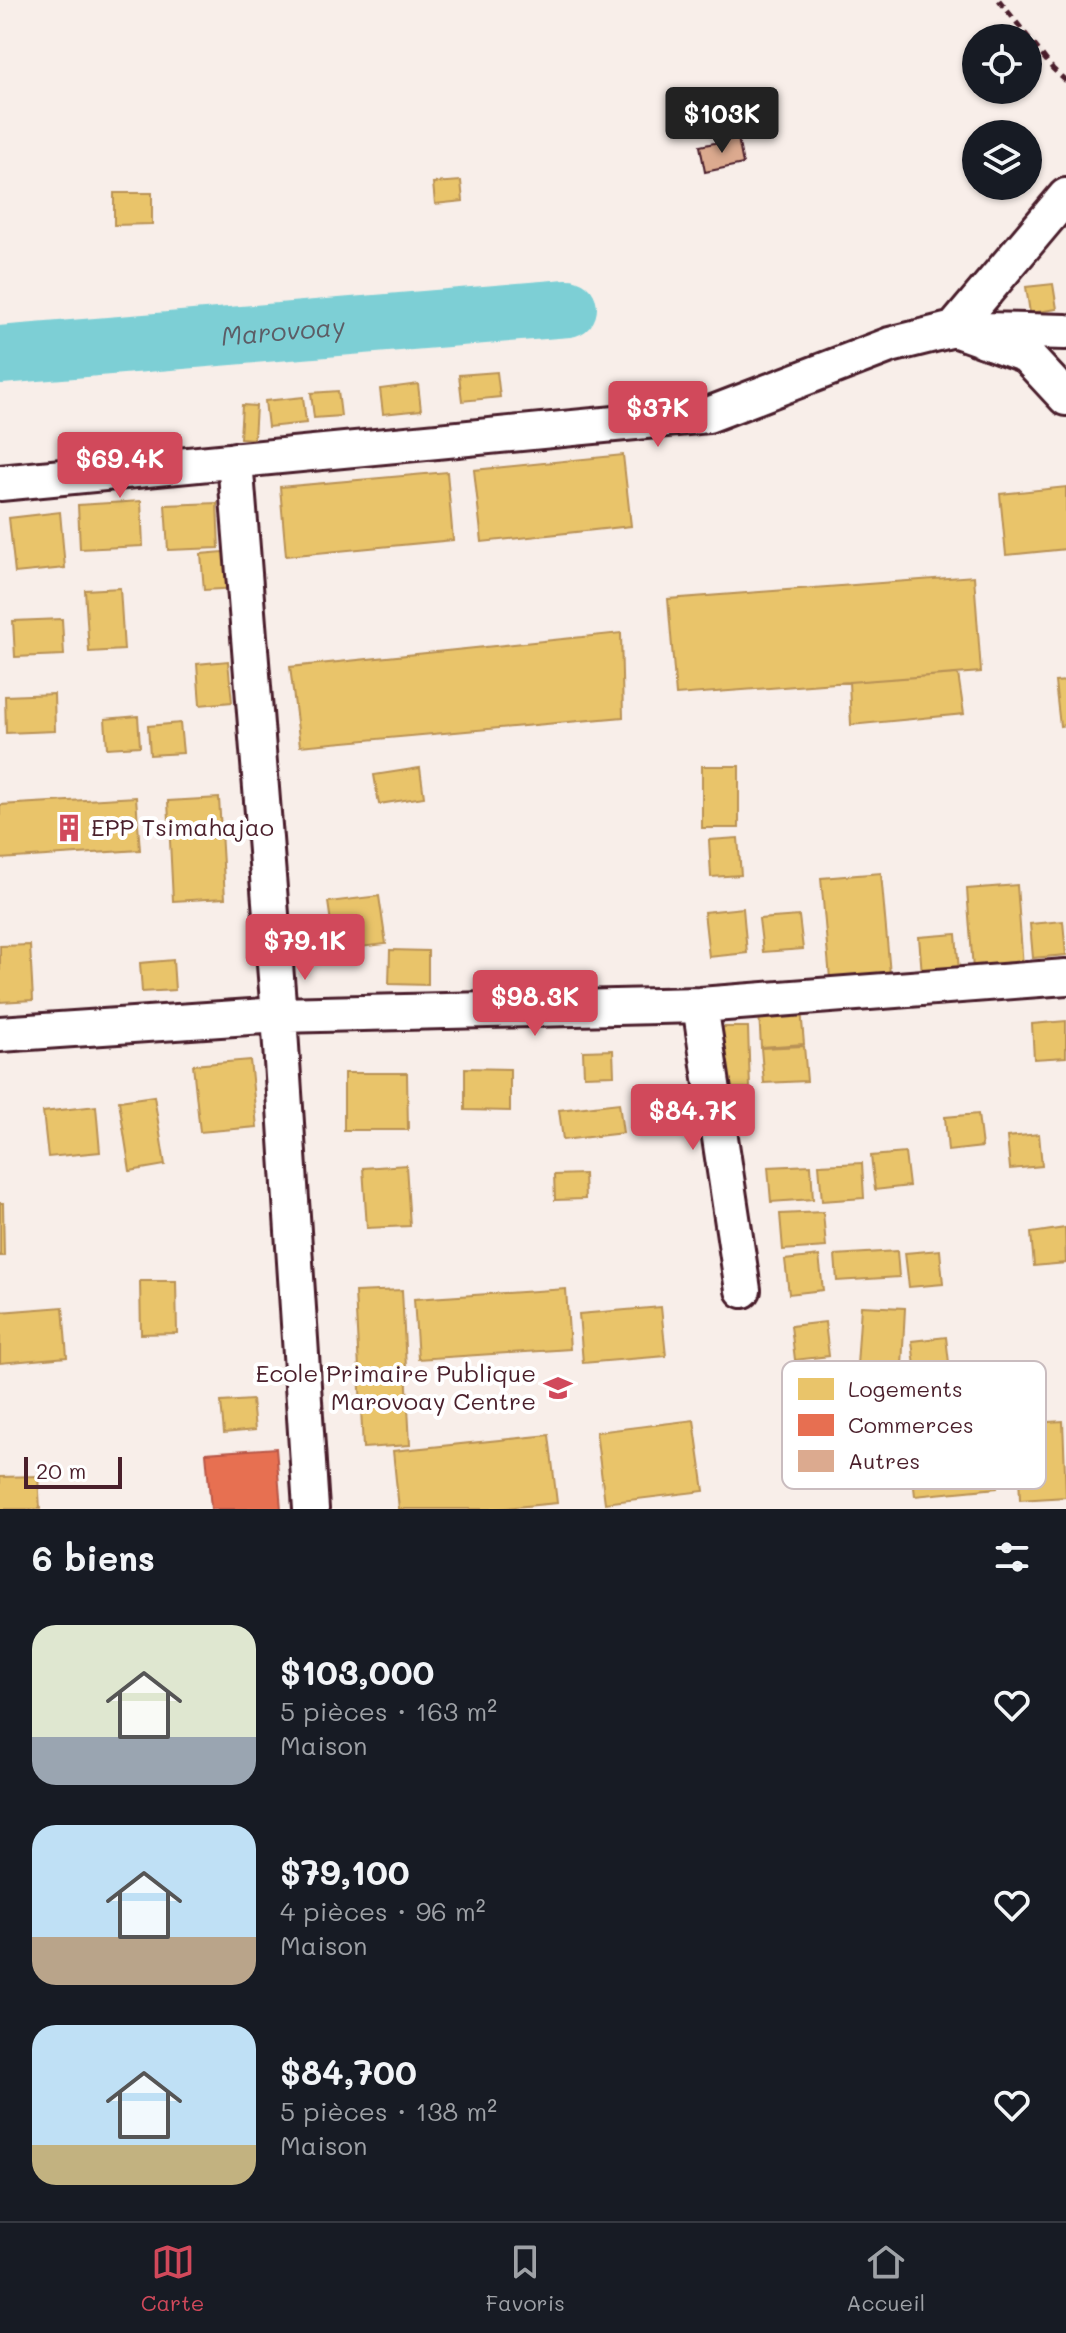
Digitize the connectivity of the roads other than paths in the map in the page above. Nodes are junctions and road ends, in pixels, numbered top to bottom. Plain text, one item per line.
1 (1066, 196) edge
2 (954, 329) junction
3 (1066, 332) edge
4 (1066, 398) edge
5 (235, 460) junction
6 (0, 483) edge
7 (1066, 977) edge
8 (700, 1005) junction
9 (279, 1015) junction
10 (0, 1034) edge
11 (743, 1290) dead end
12 (311, 1509) edge

1 - 2 street
2 - 3 street
2 - 4 street
2 - 5 street
5 - 6 street
5 - 9 street
7 - 8 street
8 - 9 street
8 - 11 street
9 - 10 street
9 - 12 street

